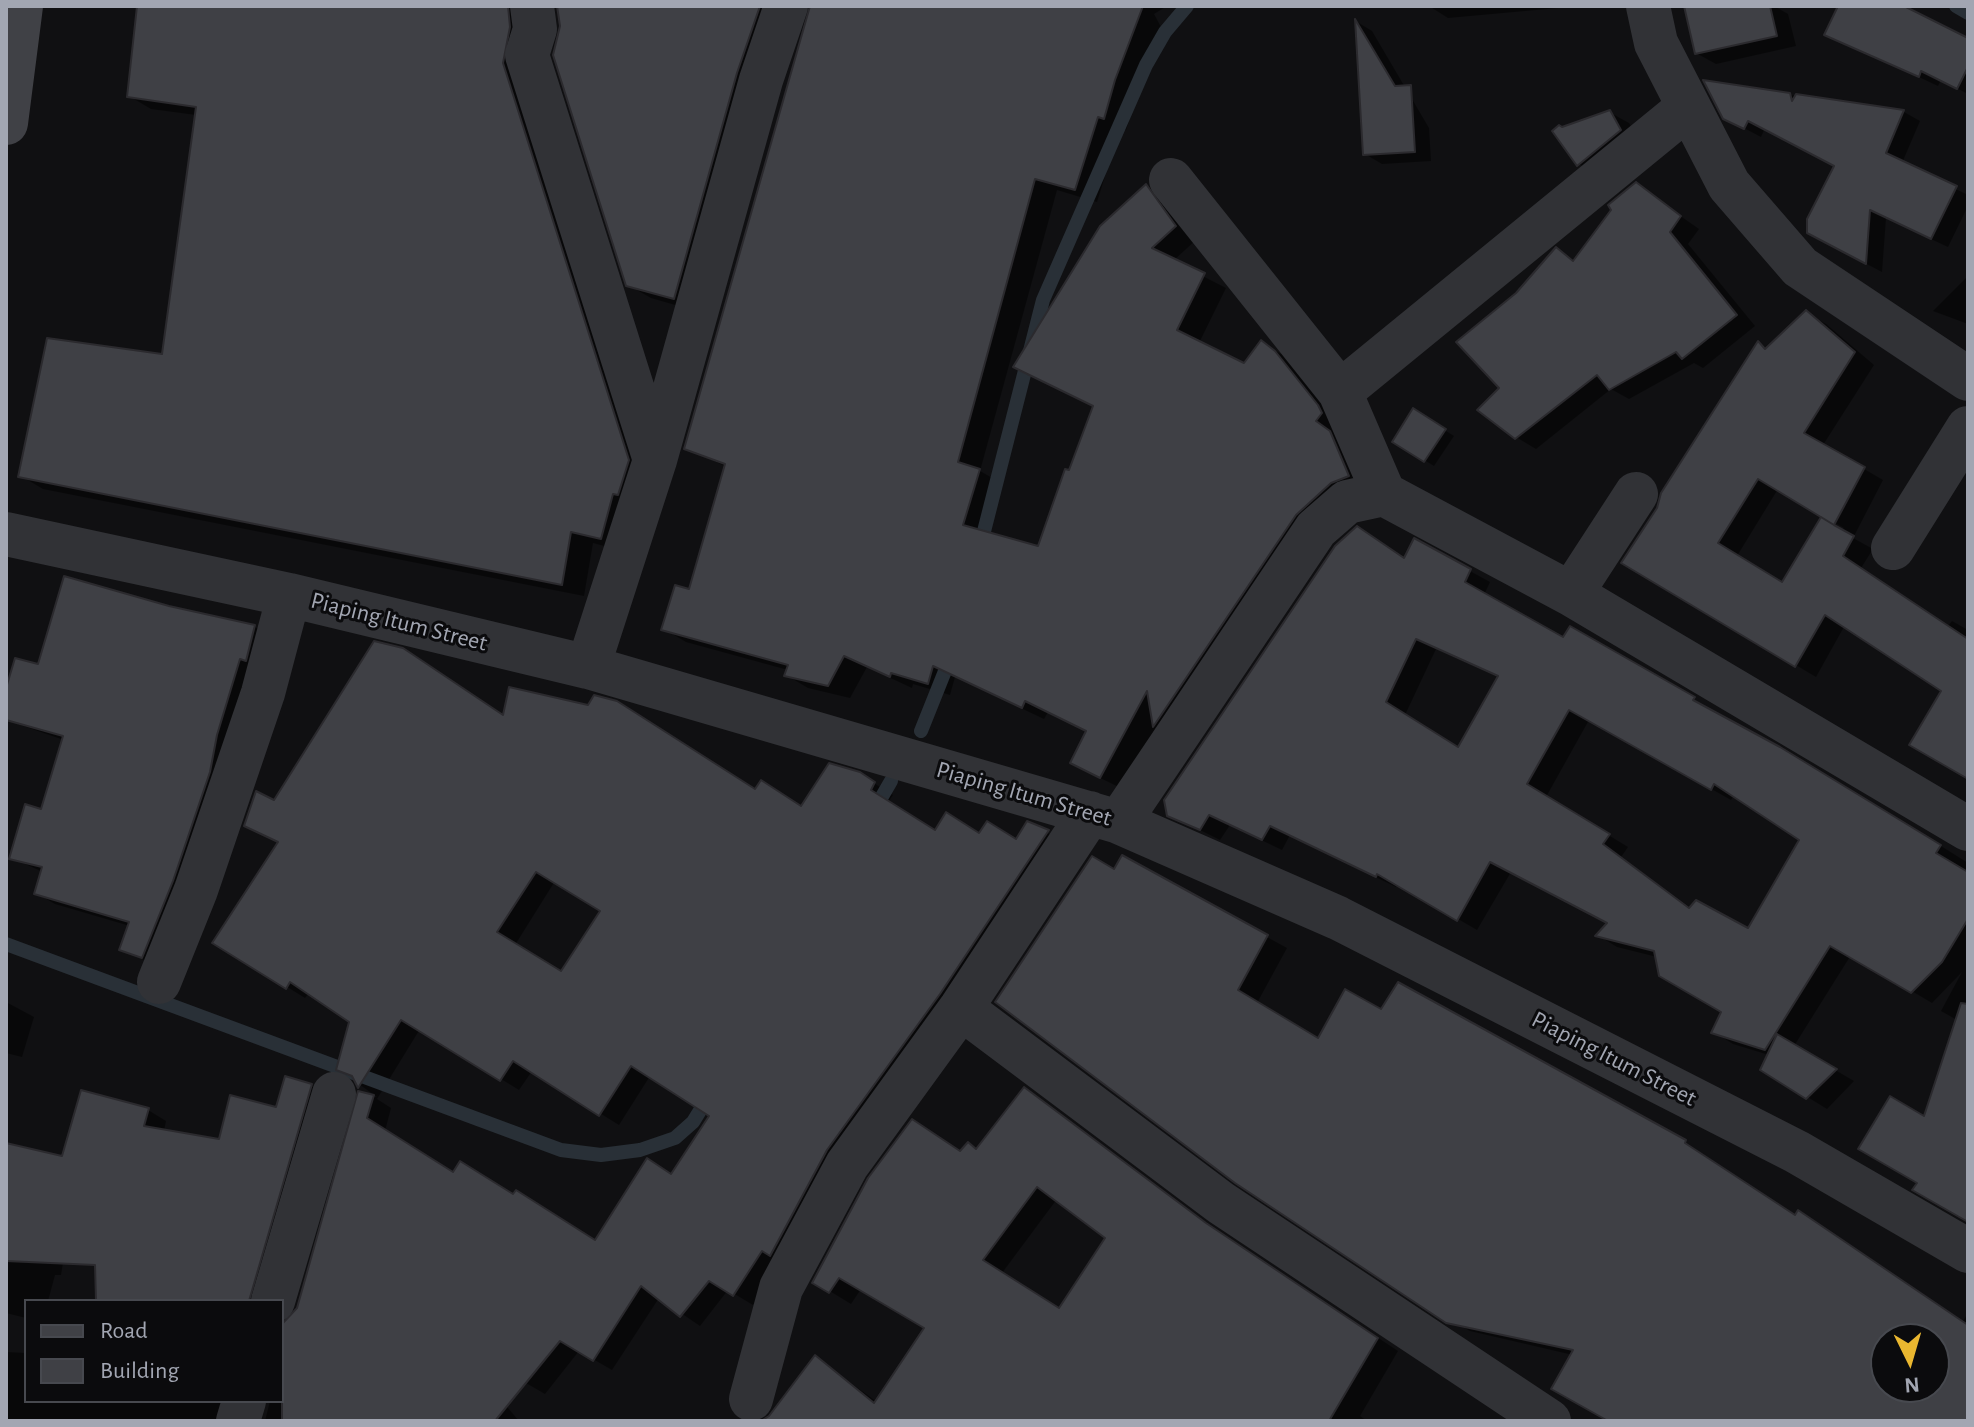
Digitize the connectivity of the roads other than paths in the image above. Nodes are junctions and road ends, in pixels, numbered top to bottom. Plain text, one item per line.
1 (21, 6) edge
2 (532, 6) edge
3 (786, 6) edge
4 (1648, 6) edge
5 (1686, 109) junction
6 (6, 123) edge
7 (1171, 180) dead end
8 (1968, 379) edge
9 (1340, 392) junction
10 (1968, 428) edge
11 (655, 460) junction
12 (1384, 494) junction
13 (1636, 494) dead end
14 (6, 534) edge
15 (1893, 548) dead end
16 (1571, 594) junction
17 (289, 595) junction
18 (588, 667) junction
19 (1104, 818) junction
20 (1968, 829) edge
21 (159, 982) dead end
22 (961, 1008) junction
23 (334, 1094) dead end
24 (1968, 1251) edge
25 (274, 1299) edge
26 (751, 1399) dead end
27 (1549, 1421) edge

1 - 6 main road
2 - 11 street
3 - 11 street
4 - 5 street
5 - 8 street
5 - 9 street
7 - 9 street
9 - 12 street
10 - 15 street
11 - 18 street
12 - 16 street
12 - 19 street
13 - 16 street
14 - 17 street, Piaping Itum Street
16 - 20 street
17 - 18 street, Piaping Itum Street
17 - 21 street
18 - 19 street, Piaping Itum Street
19 - 22 street
19 - 24 street, Piaping Itum Street
22 - 26 street
22 - 27 street
23 - 25 street

